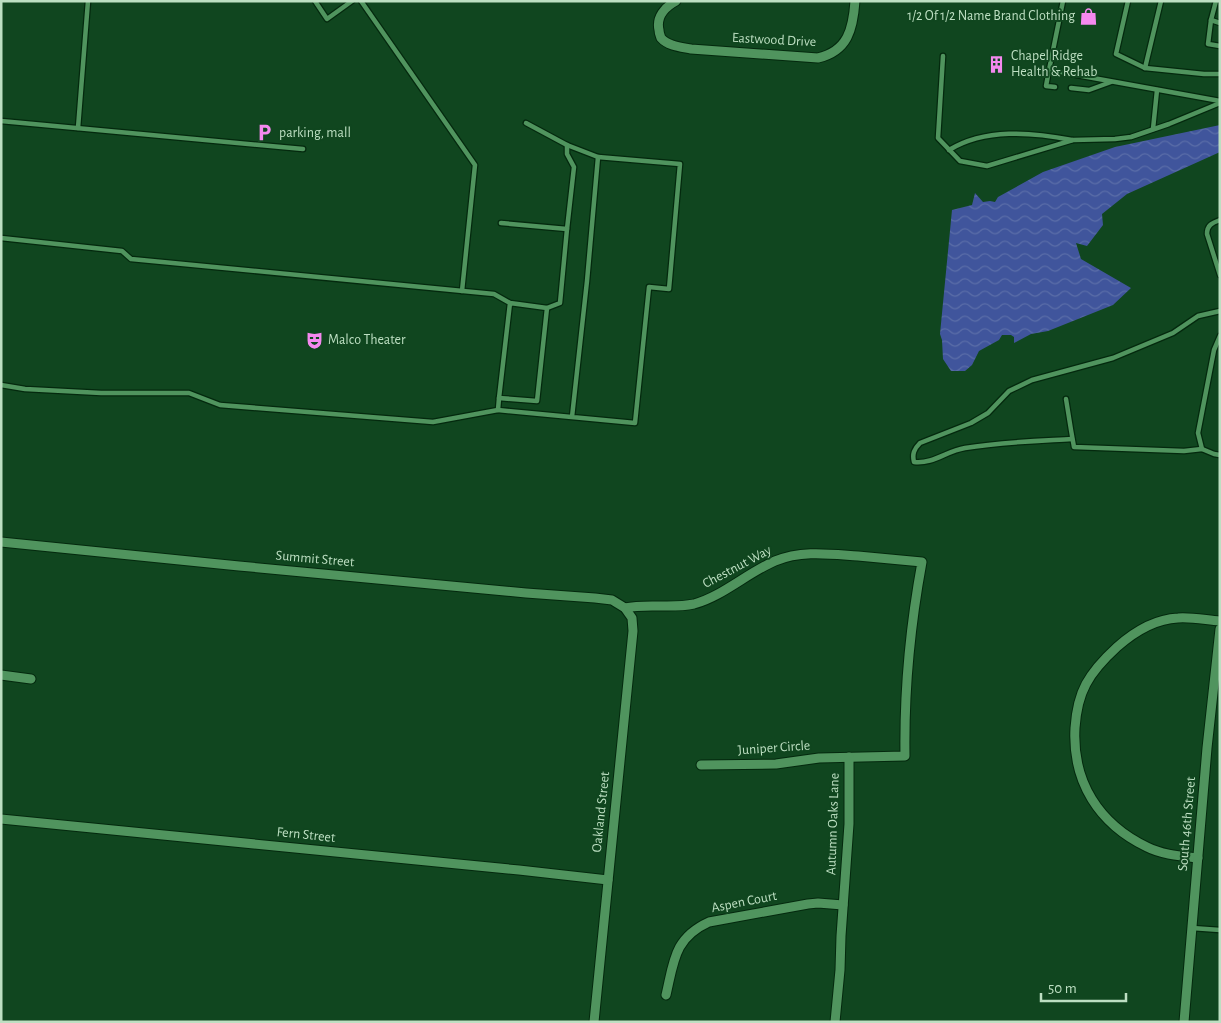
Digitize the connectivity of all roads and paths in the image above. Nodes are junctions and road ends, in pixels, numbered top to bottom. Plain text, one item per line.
1 (88, 1) edge
2 (315, 1) edge
3 (352, 1) edge
4 (361, 1) edge
5 (676, 1) edge
6 (855, 1) edge
7 (1063, 1) edge
8 (1128, 1) edge
9 (1161, 1) edge
10 (1217, 3) edge
11 (1211, 20) junction
12 (1220, 22) edge
13 (1220, 46) edge
14 (943, 56) dead end
15 (1145, 68) junction
16 (1049, 70) junction
17 (1220, 74) edge
18 (1112, 82) junction
19 (1055, 87) dead end
20 (1071, 88) dead end
21 (1157, 90) junction
22 (1220, 102) edge
23 (1, 121) edge
24 (526, 124) dead end
25 (78, 128) junction
26 (1153, 129) junction
27 (1073, 140) junction
28 (567, 145) junction
29 (303, 149) dead end
30 (949, 150) junction
31 (598, 157) junction
32 (1220, 220) edge
33 (501, 223) dead end
34 (567, 229) junction
35 (1, 238) edge
36 (1220, 275) edge
37 (462, 291) junction
38 (510, 303) junction
39 (547, 308) junction
40 (1220, 311) edge
41 (1220, 336) edge
42 (1, 385) edge
43 (499, 398) junction
44 (1066, 399) dead end
45 (498, 410) junction
46 (572, 417) junction
47 (1072, 439) junction
48 (1202, 449) junction
49 (1220, 455) edge
50 (1, 542) edge
51 (922, 562) joint
52 (625, 608) junction
53 (1220, 621) edge
54 (1220, 629) edge
55 (1, 675) edge
56 (31, 679) dead end
57 (850, 757) junction
58 (701, 766) dead end
59 (1, 820) edge
60 (1198, 858) junction
61 (608, 880) junction
62 (843, 904) junction
63 (1192, 928) junction
64 (1220, 930) edge
65 (666, 995) dead end
66 (594, 1022) edge
67 (835, 1022) edge
68 (1184, 1022) edge

1 - 25 lane
2 - 3 lane
4 - 37 lane
5 - 6 street, Eastwood Drive
7 - 16 lane
8 - 15 lane
9 - 15 lane
10 - 11 lane
11 - 12 lane
11 - 13 lane
14 - 30 lane
15 - 17 lane
16 - 18 lane
16 - 19 lane
18 - 20 lane
18 - 21 lane
21 - 22 lane
21 - 26 lane
22 - 26 lane
23 - 25 lane
24 - 28 lane
25 - 29 lane
26 - 27 lane
27 - 30 lane
27 - 30 lane
28 - 31 lane
28 - 34 lane
31 - 46 lane
31 - 46 lane
32 - 36 lane
33 - 34 lane
34 - 39 lane
35 - 37 lane
37 - 38 lane
38 - 39 lane
38 - 43 lane
39 - 43 lane
40 - 47 lane
41 - 48 lane
42 - 45 lane
43 - 45 lane
44 - 47 lane
45 - 46 lane
47 - 48 lane
48 - 49 lane
50 - 52 street, Summit Street
51 - 52 street, Chestnut Way
51 - 57 street, Autumn Oaks Lane
52 - 61 street, Oakland Street
53 - 60 street
54 - 60 street, South 46th Street
55 - 56 street
57 - 58 street, Juniper Circle
57 - 62 street, Autumn Oaks Lane
59 - 61 street, Fern Street
60 - 63 street, South 46th Street
61 - 66 street, Oakland Street
62 - 65 street, Aspen Court
62 - 67 street, Autumn Oaks Lane
63 - 64 lane
63 - 68 street, South 46th Street

